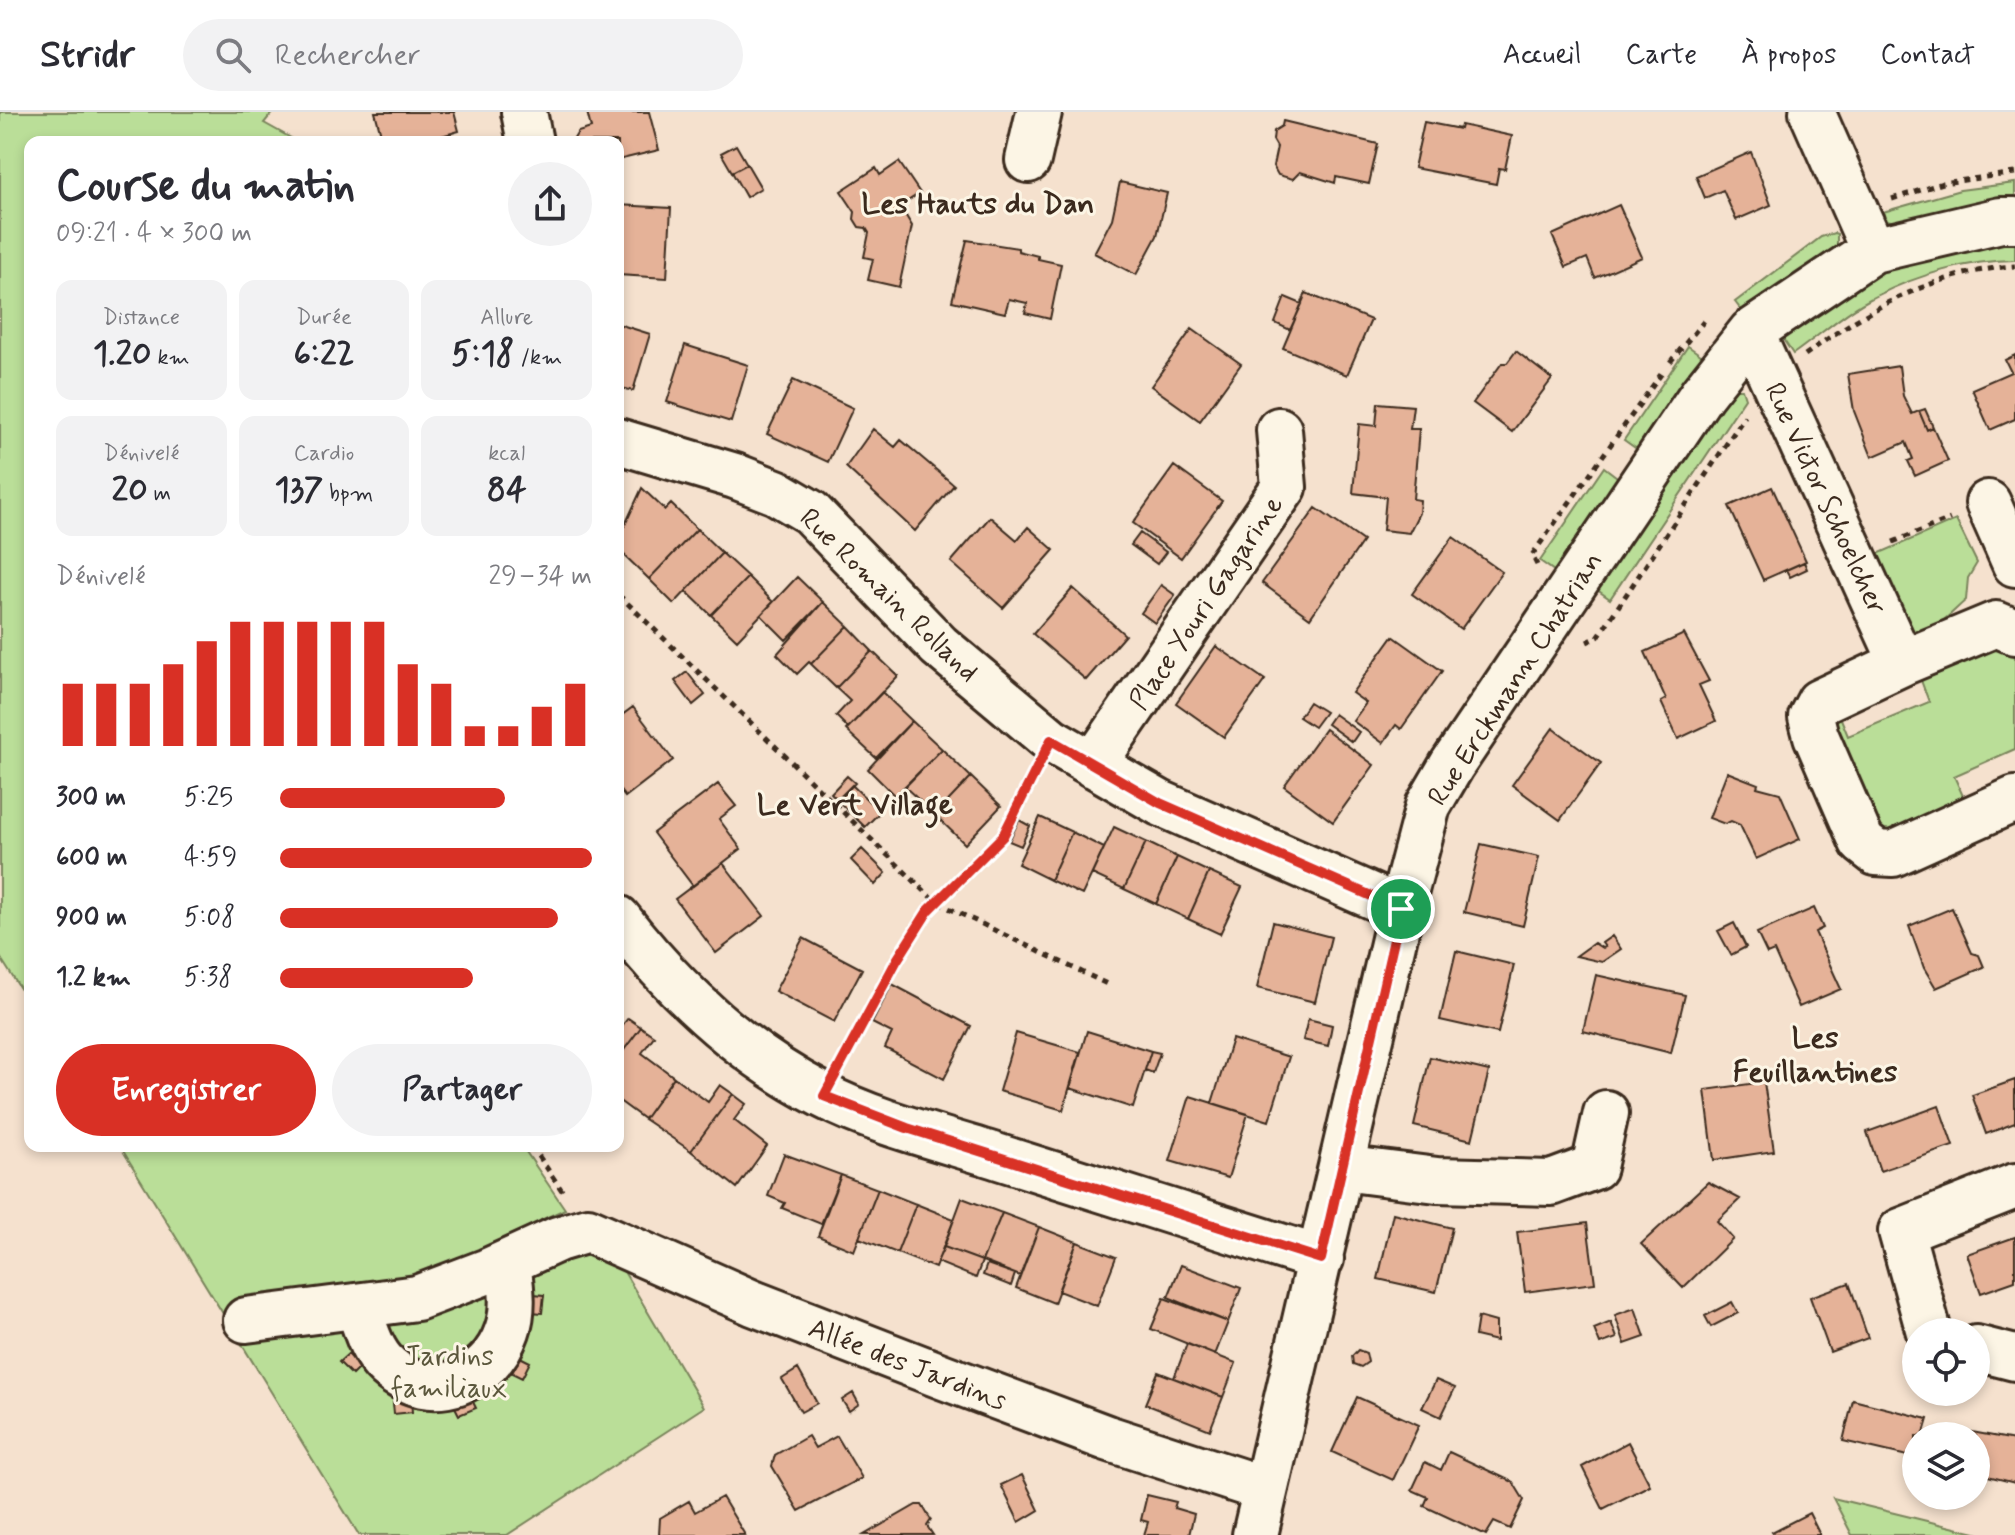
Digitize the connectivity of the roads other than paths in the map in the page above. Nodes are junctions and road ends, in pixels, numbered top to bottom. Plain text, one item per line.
1 (524, 112) edge
2 (1039, 112) edge
3 (1812, 112) edge
4 (529, 136) edge
5 (1028, 160) dead end
6 (2015, 220) edge
7 (1873, 250) junction
8 (1751, 332) junction
9 (1279, 430) dead end
10 (624, 443) edge
11 (1988, 503) road end
12 (2015, 564) edge
13 (2012, 620) edge
14 (1902, 663) junction
15 (1093, 765) junction
16 (2015, 799) edge
17 (1401, 909) junction
18 (624, 926) edge
19 (1606, 1113) dead end
20 (1342, 1168) junction
21 (2015, 1186) edge
22 (1321, 1259) junction
23 (508, 1263) junction
24 (358, 1306) junction
25 (1925, 1318) edge
26 (246, 1320) dead end
27 (1990, 1352) edge
28 (2015, 1358) edge
29 (1264, 1489) junction
30 (1255, 1535) edge

1 - 4 street
2 - 5 street
3 - 7 street
6 - 7 street, Rue Erckmann Chatrian
7 - 8 street, Rue Erckmann Chatrian
8 - 14 street, Rue Victor Schoelcher
8 - 17 street, Rue Erckmann Chatrian
9 - 15 street, Place Youri Gagarine
10 - 15 street, Rue Romain Rolland
11 - 12 street
13 - 14 street
14 - 16 street
15 - 17 street, Rue Romain Rolland
17 - 20 street, Rue Erckmann Chatrian
18 - 22 street
19 - 20 street
20 - 22 street, Rue Erckmann Chatrian
21 - 25 street
22 - 29 street, Rue Erckmann Chatrian
23 - 24 street
23 - 24 street
23 - 29 street, Allée des Jardins
24 - 26 street
27 - 28 street
29 - 30 street, Rue Erckmann Chatrian

